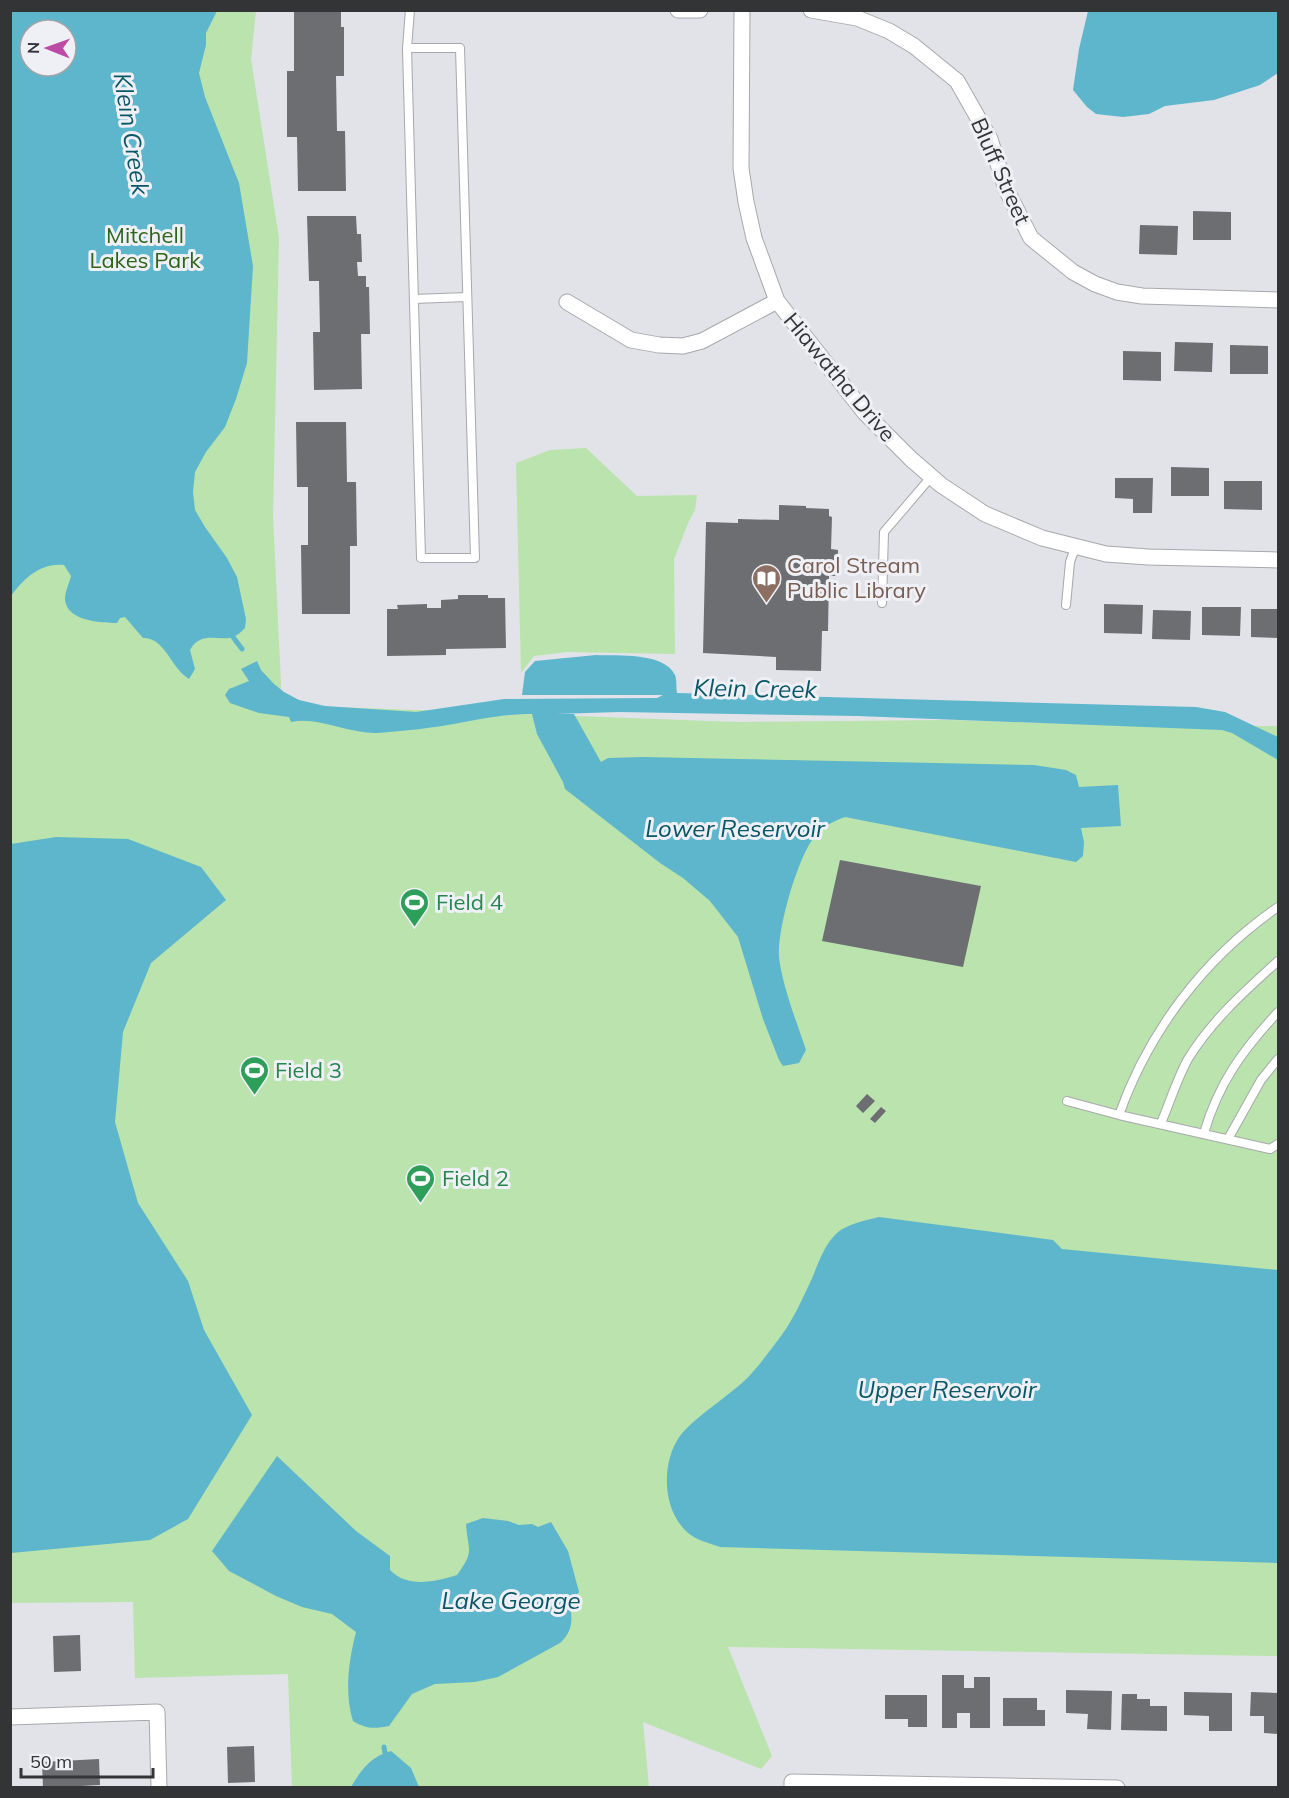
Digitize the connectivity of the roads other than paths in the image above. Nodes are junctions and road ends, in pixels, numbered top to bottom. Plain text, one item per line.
1 (410, 10) edge
2 (678, 10) edge
3 (700, 10) edge
4 (742, 10) edge
5 (812, 10) edge
6 (407, 48) junction
7 (466, 297) junction
8 (414, 299) junction
9 (1278, 300) edge
10 (777, 301) junction
11 (567, 302) dead end
12 (931, 477) junction
13 (1075, 548) junction
14 (1278, 560) edge
15 (882, 603) dead end
16 (1066, 605) dead end
17 (1278, 907) edge
18 (1278, 961) edge
19 (1278, 1012) edge
20 (1278, 1059) edge
21 (1067, 1101) dead end
22 (1119, 1115) junction
23 (1161, 1123) junction
24 (1204, 1133) junction
25 (1228, 1139) junction
26 (1278, 1144) edge
27 (10, 1717) edge
28 (792, 1785) edge
29 (1060, 1787) edge
30 (159, 1788) edge
31 (1117, 1788) edge

1 - 6 lane
2 - 3 street
4 - 10 street, Hiawatha Drive
5 - 9 street, Bluff Street
6 - 7 lane
6 - 8 lane
7 - 8 lane
7 - 8 lane
10 - 11 street
10 - 12 street, Hiawatha Drive
12 - 13 street, Hiawatha Drive
12 - 15 lane
13 - 14 street, Hiawatha Drive
13 - 16 lane
17 - 22 lane
18 - 23 lane
19 - 24 lane
20 - 25 lane
21 - 22 lane
22 - 23 lane
23 - 24 lane
24 - 25 lane
25 - 26 lane
27 - 30 street
28 - 29 street
29 - 31 street

